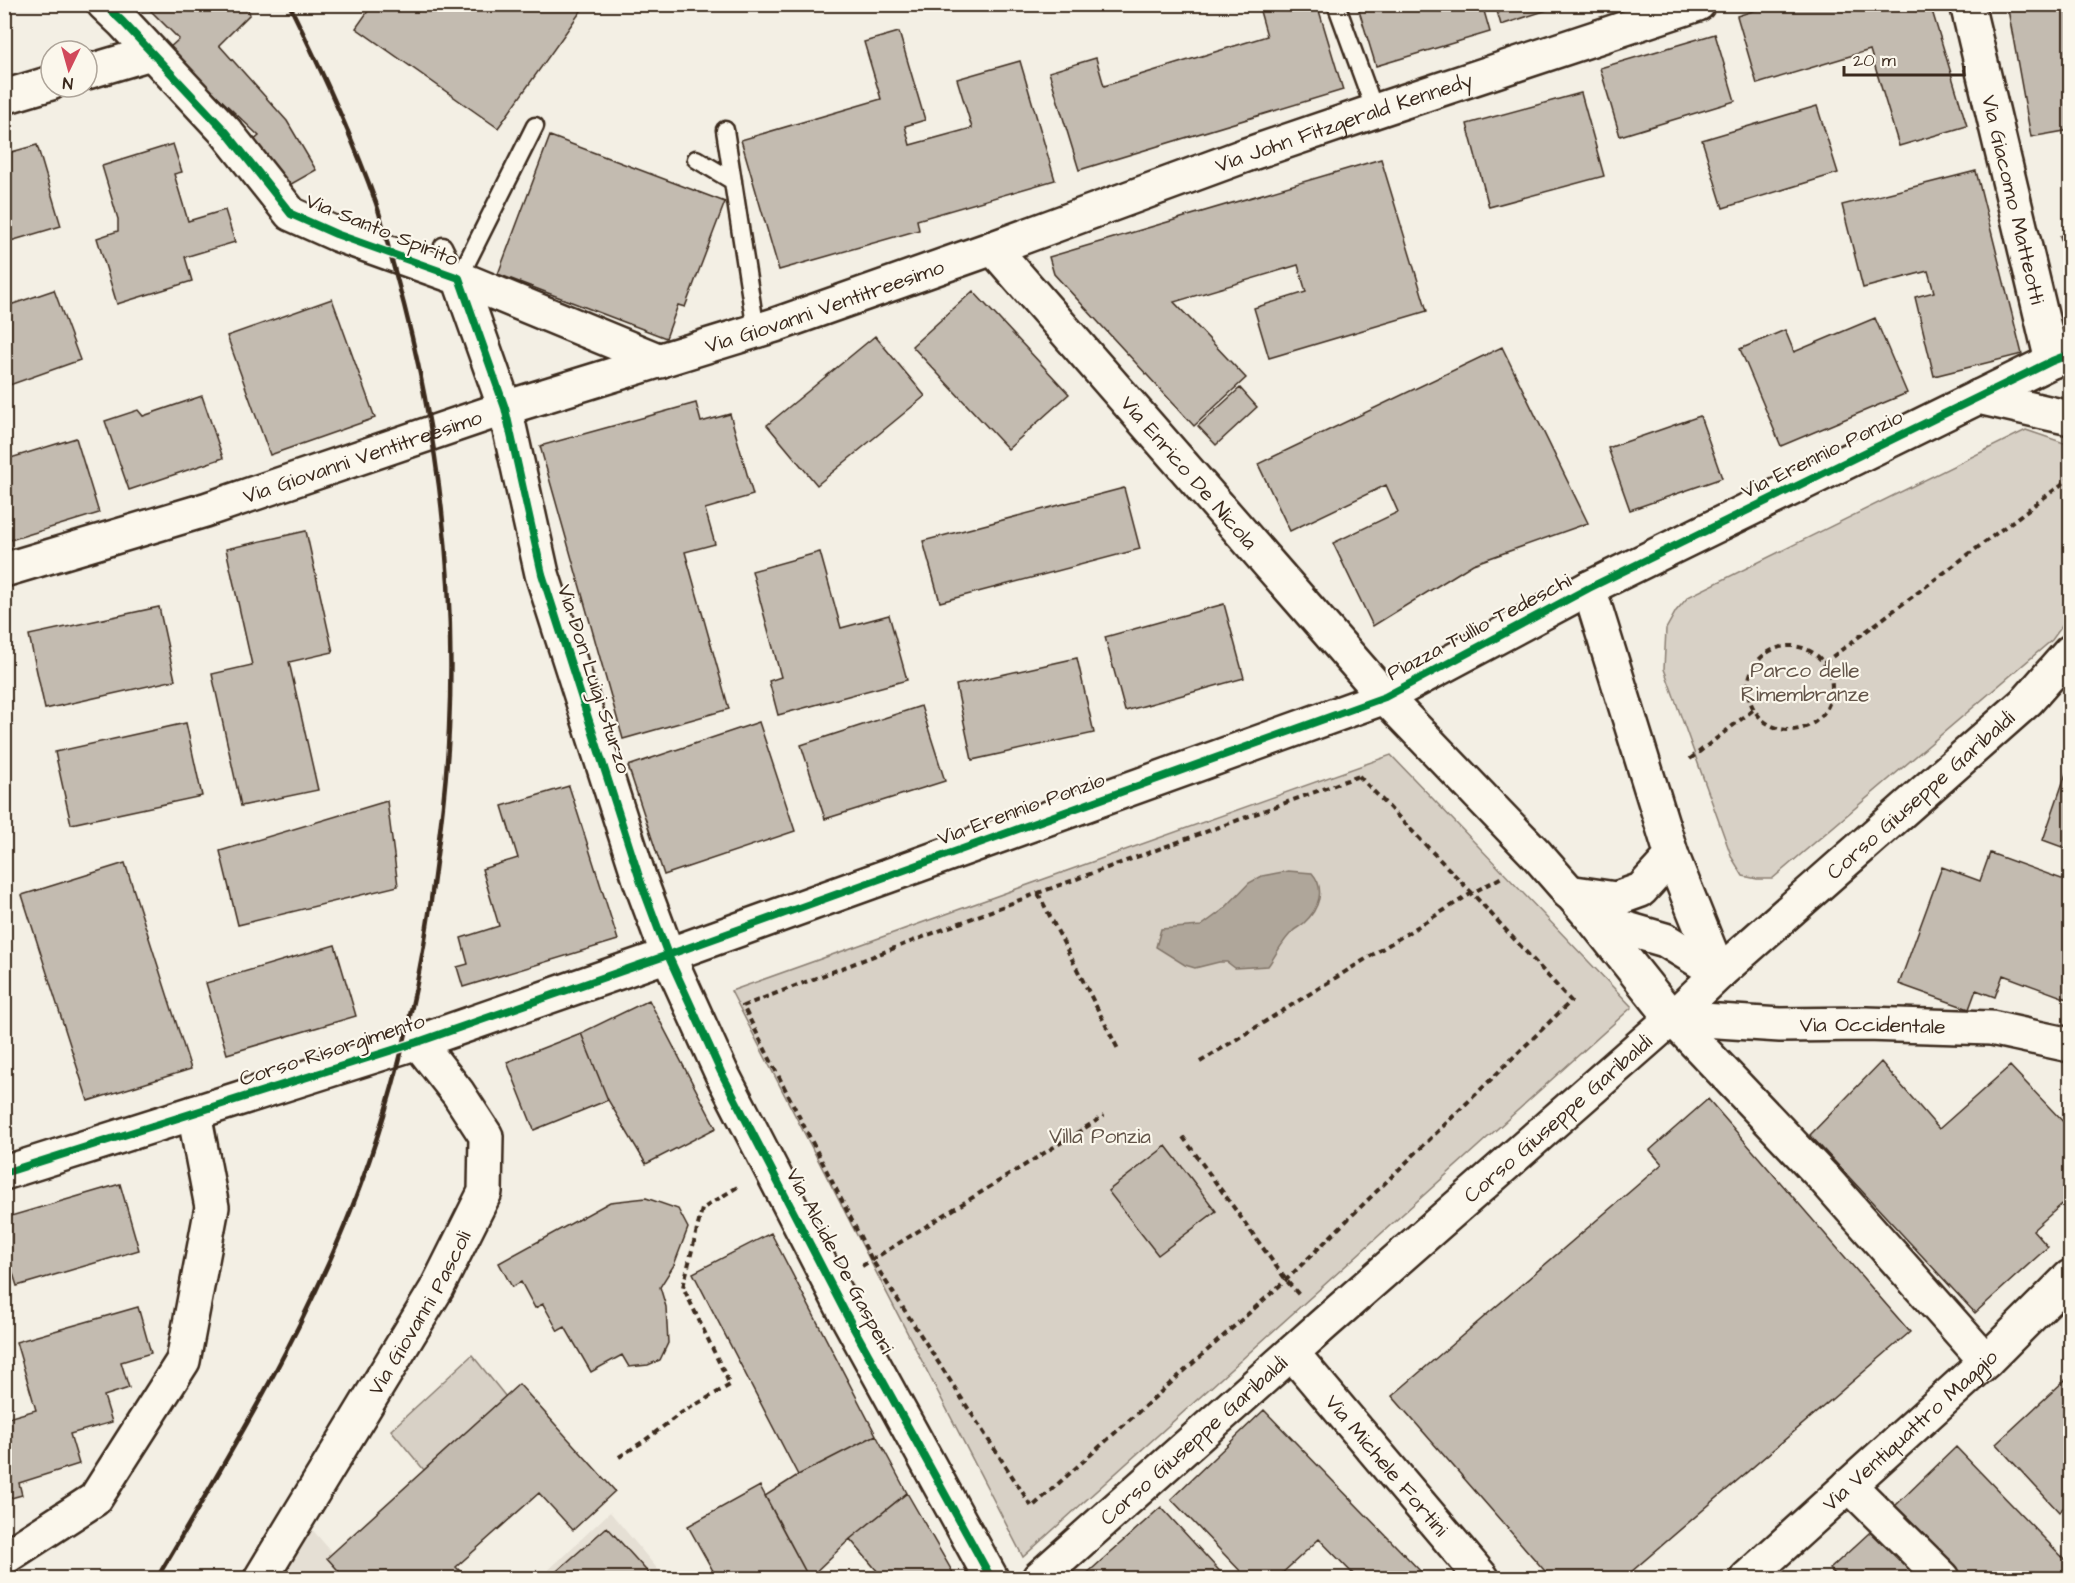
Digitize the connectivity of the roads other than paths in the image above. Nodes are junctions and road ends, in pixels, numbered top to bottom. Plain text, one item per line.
1 (104, 4) edge
2 (1336, 4) edge
3 (1698, 4) edge
4 (1967, 4) edge
5 (151, 53) junction
6 (99, 68) edge
7 (39, 87) edge
8 (4, 97) edge
9 (1375, 111) junction
10 (535, 126) dead end
11 (725, 130) dead end
12 (696, 159) dead end
13 (733, 181) junction
14 (443, 246) dead end
15 (993, 248) junction
16 (459, 278) junction
17 (756, 331) junction
18 (2061, 357) edge
19 (660, 361) junction
20 (1978, 398) junction
21 (505, 408) junction
22 (2070, 418) edge
23 (4, 570) edge
24 (1589, 588) junction
25 (2070, 652) edge
26 (1385, 697) junction
27 (1672, 856) junction
28 (1568, 892) junction
29 (1593, 919) junction
30 (668, 955) junction
31 (1719, 973) junction
32 (1672, 1018) junction
33 (418, 1042) junction
34 (2070, 1046) edge
35 (194, 1113) junction
36 (4, 1173) edge
37 (2070, 1277) edge
38 (1292, 1353) junction
39 (1986, 1360) junction
40 (1850, 1485) junction
41 (4, 1558) edge
42 (261, 1578) edge
43 (991, 1578) edge
44 (1039, 1578) edge
45 (1482, 1578) edge
46 (1747, 1578) edge
47 (1943, 1578) edge

1 - 5 street, Via Santo Spirito
2 - 9 lane
3 - 9 street, Via John Fitzgerald Kennedy
4 - 18 street, Via Giacomo Matteotti
5 - 6 street
5 - 16 street, Via Santo Spirito
7 - 8 street
9 - 15 street, Via John Fitzgerald Kennedy
10 - 16 lane
11 - 13 lane
12 - 13 lane
13 - 17 lane
14 - 16 lane
15 - 17 street, Via Giovanni Ventitreesimo
15 - 26 street, Via Enrico De Nicola
16 - 19 street, Via Santo Spirito
16 - 21 street, Via Santo Spirito
17 - 19 street, Via Giovanni Ventitreesimo
18 - 20 street, Via Erennio Ponzio
19 - 21 street, Via Giovanni Ventitreesimo
20 - 22 street
20 - 24 street, Via Erennio Ponzio
21 - 23 street, Via Giovanni Ventitreesimo
21 - 30 street, Via Don Luigi Sturzo
24 - 26 street, Piazza Tullio Tedeschi
24 - 27 street, Piazza Tullio Tedeschi
25 - 31 street, Corso Giuseppe Garibaldi
26 - 28 street, Piazza Tullio Tedeschi
26 - 30 street, Via Erennio Ponzio
27 - 28 street
27 - 31 street, Piazza Tullio Tedeschi
28 - 29 street, Piazza Tullio Tedeschi
29 - 31 street
29 - 32 street, Piazza Tullio Tedeschi
30 - 33 street, Corso Risorgimento
30 - 43 street, Via Alcide De Gasperi
31 - 32 street, Corso Giuseppe Garibaldi
32 - 34 street, Via Occidentale
32 - 38 street, Corso Giuseppe Garibaldi
32 - 39 street, Piazza Tullio Tedeschi
33 - 35 street, Corso Risorgimento
33 - 42 street, Via Giovanni Pascoli
35 - 36 street, Corso Risorgimento
35 - 41 street
37 - 39 street, Via Ventiquattro Maggio
38 - 44 street, Corso Giuseppe Garibaldi
38 - 45 street, Via Michele Fortini
39 - 40 street, Via Ventiquattro Maggio
40 - 46 street, Via Ventiquattro Maggio
40 - 47 street

